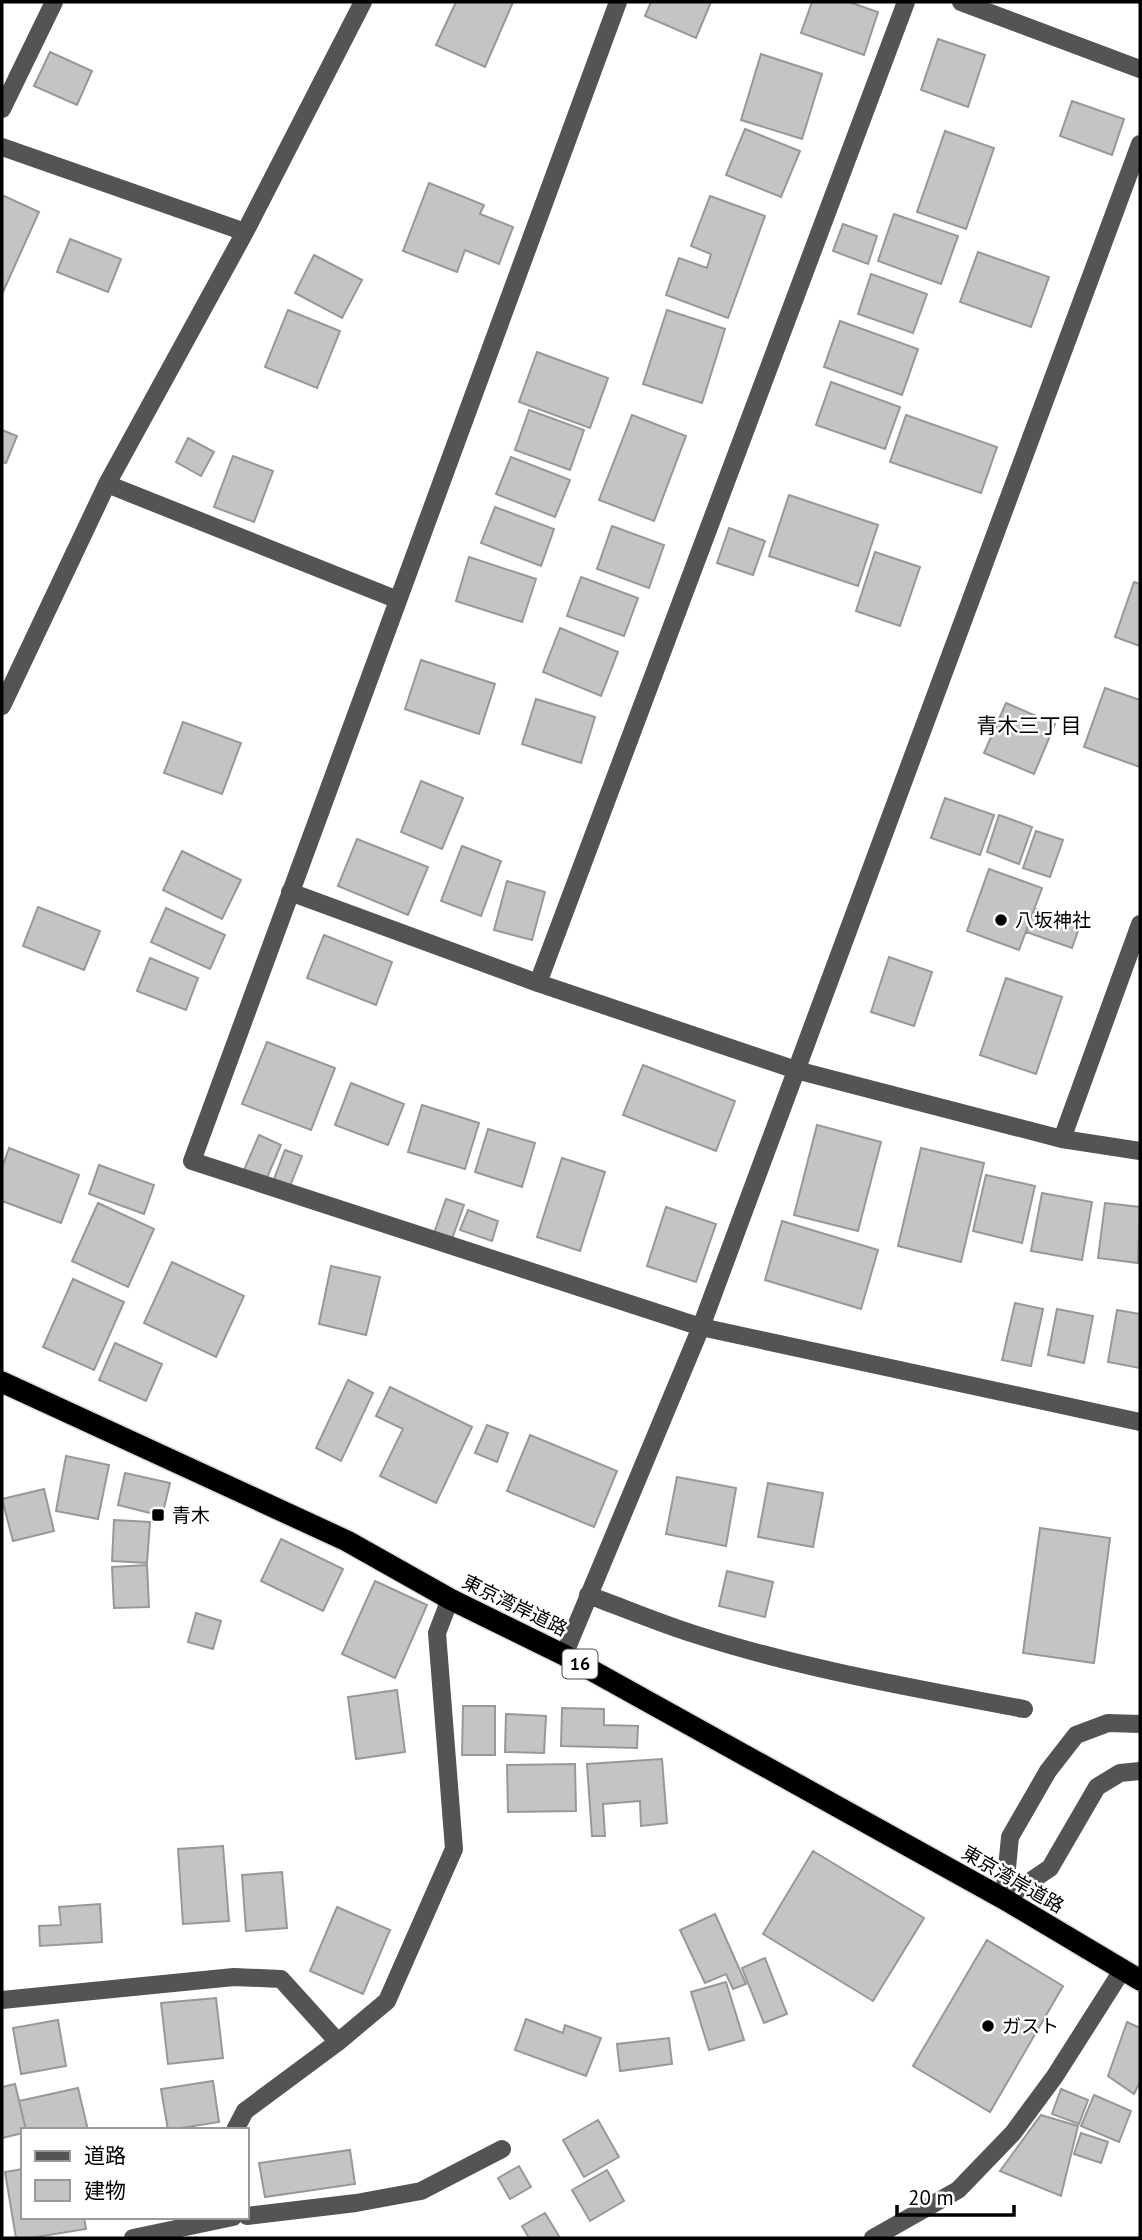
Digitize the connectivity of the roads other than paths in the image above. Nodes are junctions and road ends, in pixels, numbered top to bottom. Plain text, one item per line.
1 (54, 2) edge
2 (363, 2) edge
3 (618, 2) edge
4 (906, 2) edge
5 (961, 2) edge
6 (1140, 69) edge
7 (2, 109) edge
8 (1140, 144) edge
9 (2, 147) edge
10 (245, 232) junction
11 (107, 484) junction
12 (398, 600) junction
13 (2, 659) edge
14 (19, 666) junction
15 (2, 706) edge
16 (290, 892) junction
17 (1140, 925) edge
18 (538, 983) junction
19 (796, 1070) junction
20 (1062, 1139) junction
21 (1140, 1151) edge
22 (701, 1327) junction
23 (2, 1382) edge
24 (1140, 1422) edge
25 (589, 1595) junction
26 (450, 1599) junction
27 (564, 1655) junction
28 (1024, 1709) dead end
29 (1140, 1724) edge
30 (1140, 1771) edge
31 (1004, 1899) junction
32 (1132, 1975) edge
33 (2, 2000) edge
34 (338, 2042) junction
35 (236, 2128) edge
36 (502, 2149) dead end
37 (248, 2216) edge
38 (220, 2219) edge
39 (132, 2238) edge
40 (873, 2238) edge

1 - 7 street
2 - 10 street
3 - 12 street
4 - 18 street
5 - 6 street
8 - 19 street
9 - 10 street
10 - 11 street
11 - 12 street
11 - 14 street
12 - 16 street
13 - 14 street
14 - 15 street
16 - 18 street
16 - 22 street
17 - 20 street
18 - 19 street
19 - 20 street
19 - 22 street
20 - 21 street
22 - 24 street
22 - 25 street
23 - 26 highway, 東京湾岸道路 / 16
25 - 27 street
25 - 28 street
26 - 27 highway, 東京湾岸道路 / 16
26 - 34 street
27 - 31 highway, 東京湾岸道路 / 16
29 - 31 street
30 - 31 street
31 - 32 highway, 東京湾岸道路 / 16
32 - 40 street
33 - 34 street
34 - 35 street
36 - 37 street
38 - 39 street

